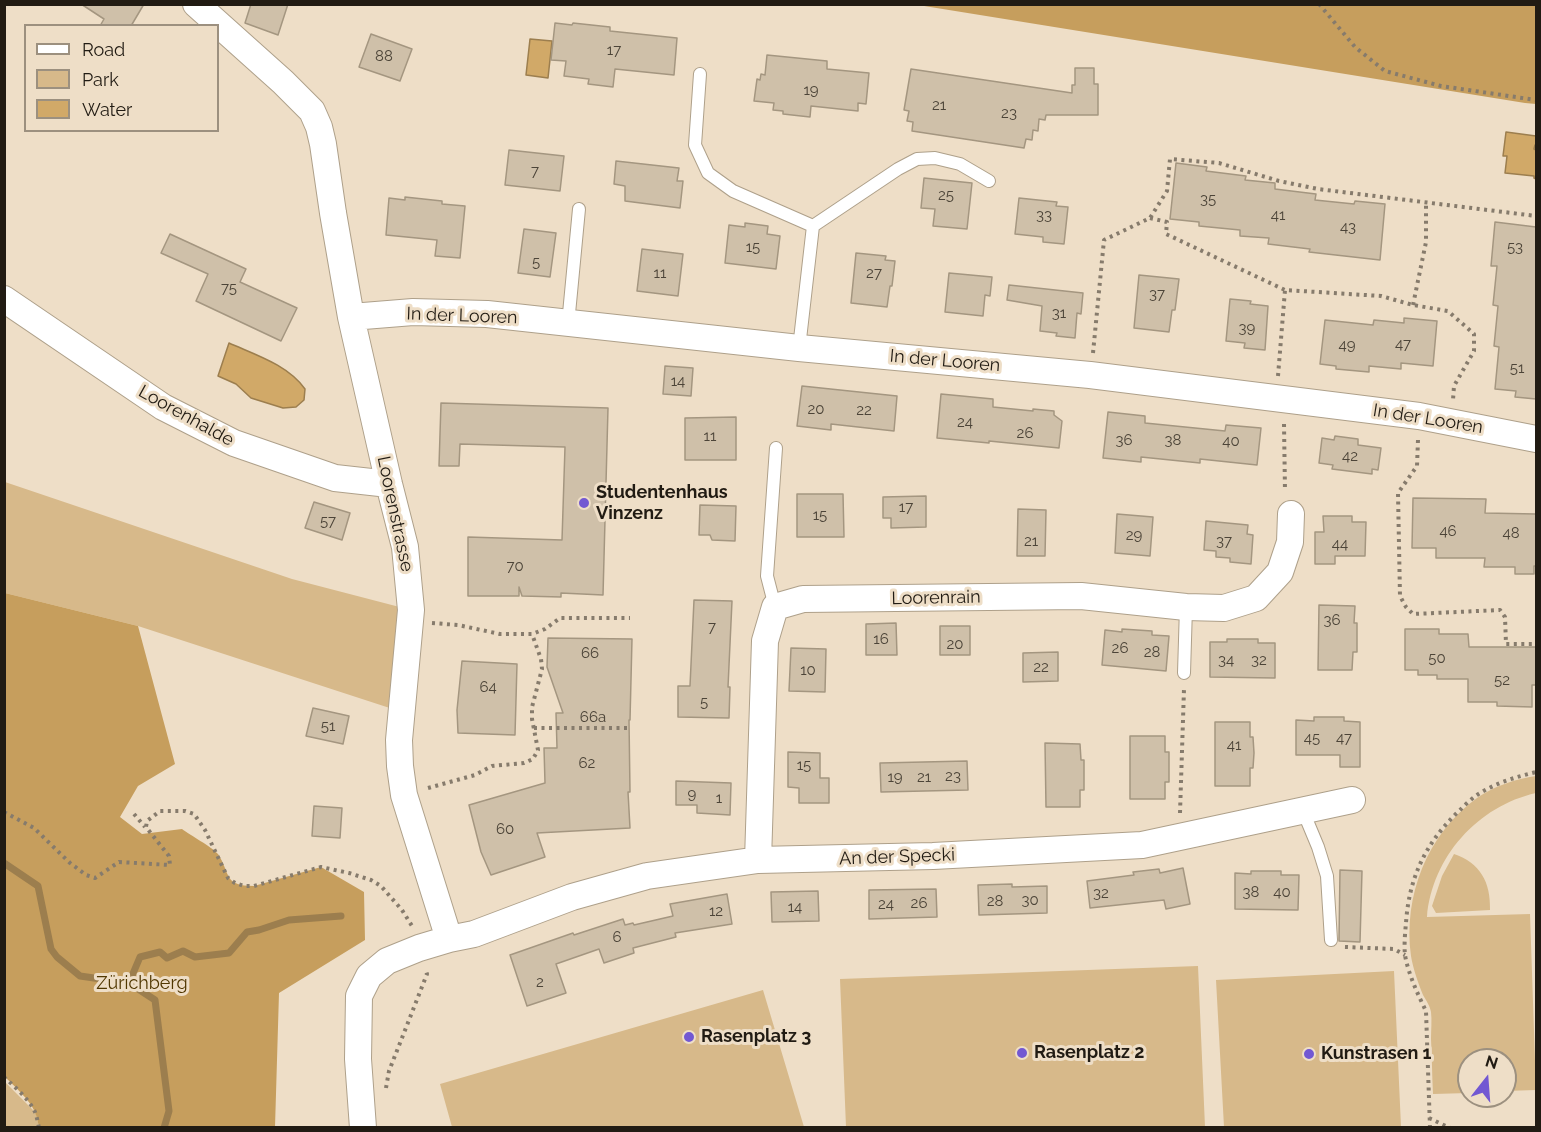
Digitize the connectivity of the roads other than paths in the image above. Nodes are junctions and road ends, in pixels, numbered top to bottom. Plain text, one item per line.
1 (196, 4) edge
2 (218, 24) edge
3 (219, 25) edge
4 (700, 74) dead end
5 (989, 181) dead end
6 (579, 209) dead end
7 (813, 226) junction
8 (4, 299) edge
9 (351, 317) junction
10 (568, 324) junction
11 (799, 348) junction
12 (1536, 440) edge
13 (776, 448) dead end
14 (389, 484) junction
15 (1288, 504) road end
16 (775, 607) junction
17 (1186, 607) junction
18 (1184, 673) road end
19 (1352, 800) dead end
20 (1303, 811) junction
21 (758, 860) junction
22 (449, 939) junction
23 (1331, 940) road end
24 (363, 1128) edge

1 - 2 street, Loorenstrasse
3 - 9 street, Loorenstrasse
4 - 7 lane
5 - 7 lane
6 - 10 lane
7 - 11 lane
8 - 14 street, Loorenhalde
9 - 10 street, In der Looren
9 - 14 street, Loorenstrasse
10 - 11 street, In der Looren
11 - 12 street, In der Looren
13 - 16 lane
14 - 22 street, Loorenstrasse
15 - 17 street, Loorenrain
16 - 17 street, Loorenrain
16 - 21 street
17 - 18 lane
19 - 20 street, An der Specki
20 - 21 street, An der Specki
20 - 23 lane
21 - 22 street, An der Specki
22 - 24 street

